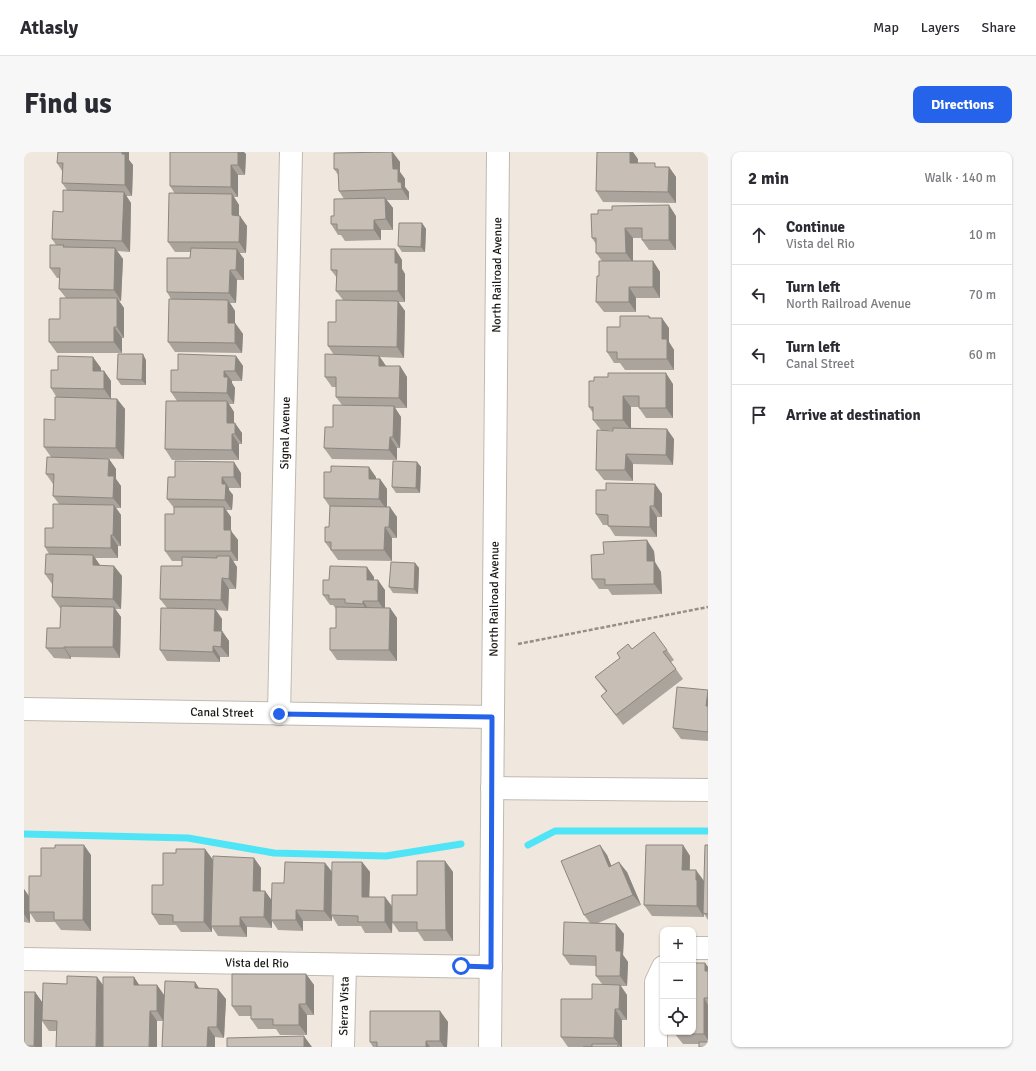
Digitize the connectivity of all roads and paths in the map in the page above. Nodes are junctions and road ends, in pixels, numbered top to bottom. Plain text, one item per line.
1 (291, 152) edge
2 (498, 152) edge
3 (708, 607) edge
4 (494, 649) junction
5 (24, 709) edge
6 (279, 714) junction
7 (492, 717) junction
8 (492, 788) junction
9 (708, 790) edge
10 (696, 948) edge
11 (708, 948) edge
12 (24, 959) edge
13 (345, 964) junction
14 (491, 967) junction
15 (660, 973) edge
16 (343, 1047) edge
17 (490, 1047) edge
18 (656, 1047) edge

1 - 6 street, Signal Avenue
2 - 4 street, North Railroad Avenue
3 - 4 path
4 - 7 street, North Railroad Avenue
5 - 6 street, Canal Street
6 - 7 street, Canal Street
7 - 8 street, North Railroad Avenue
8 - 9 street
8 - 14 street, North Railroad Avenue
10 - 11 street
12 - 13 street, Vista del Rio
13 - 14 street, Vista del Rio
13 - 16 street, Sierra Vista
14 - 17 street, North Railroad Avenue
15 - 18 street

